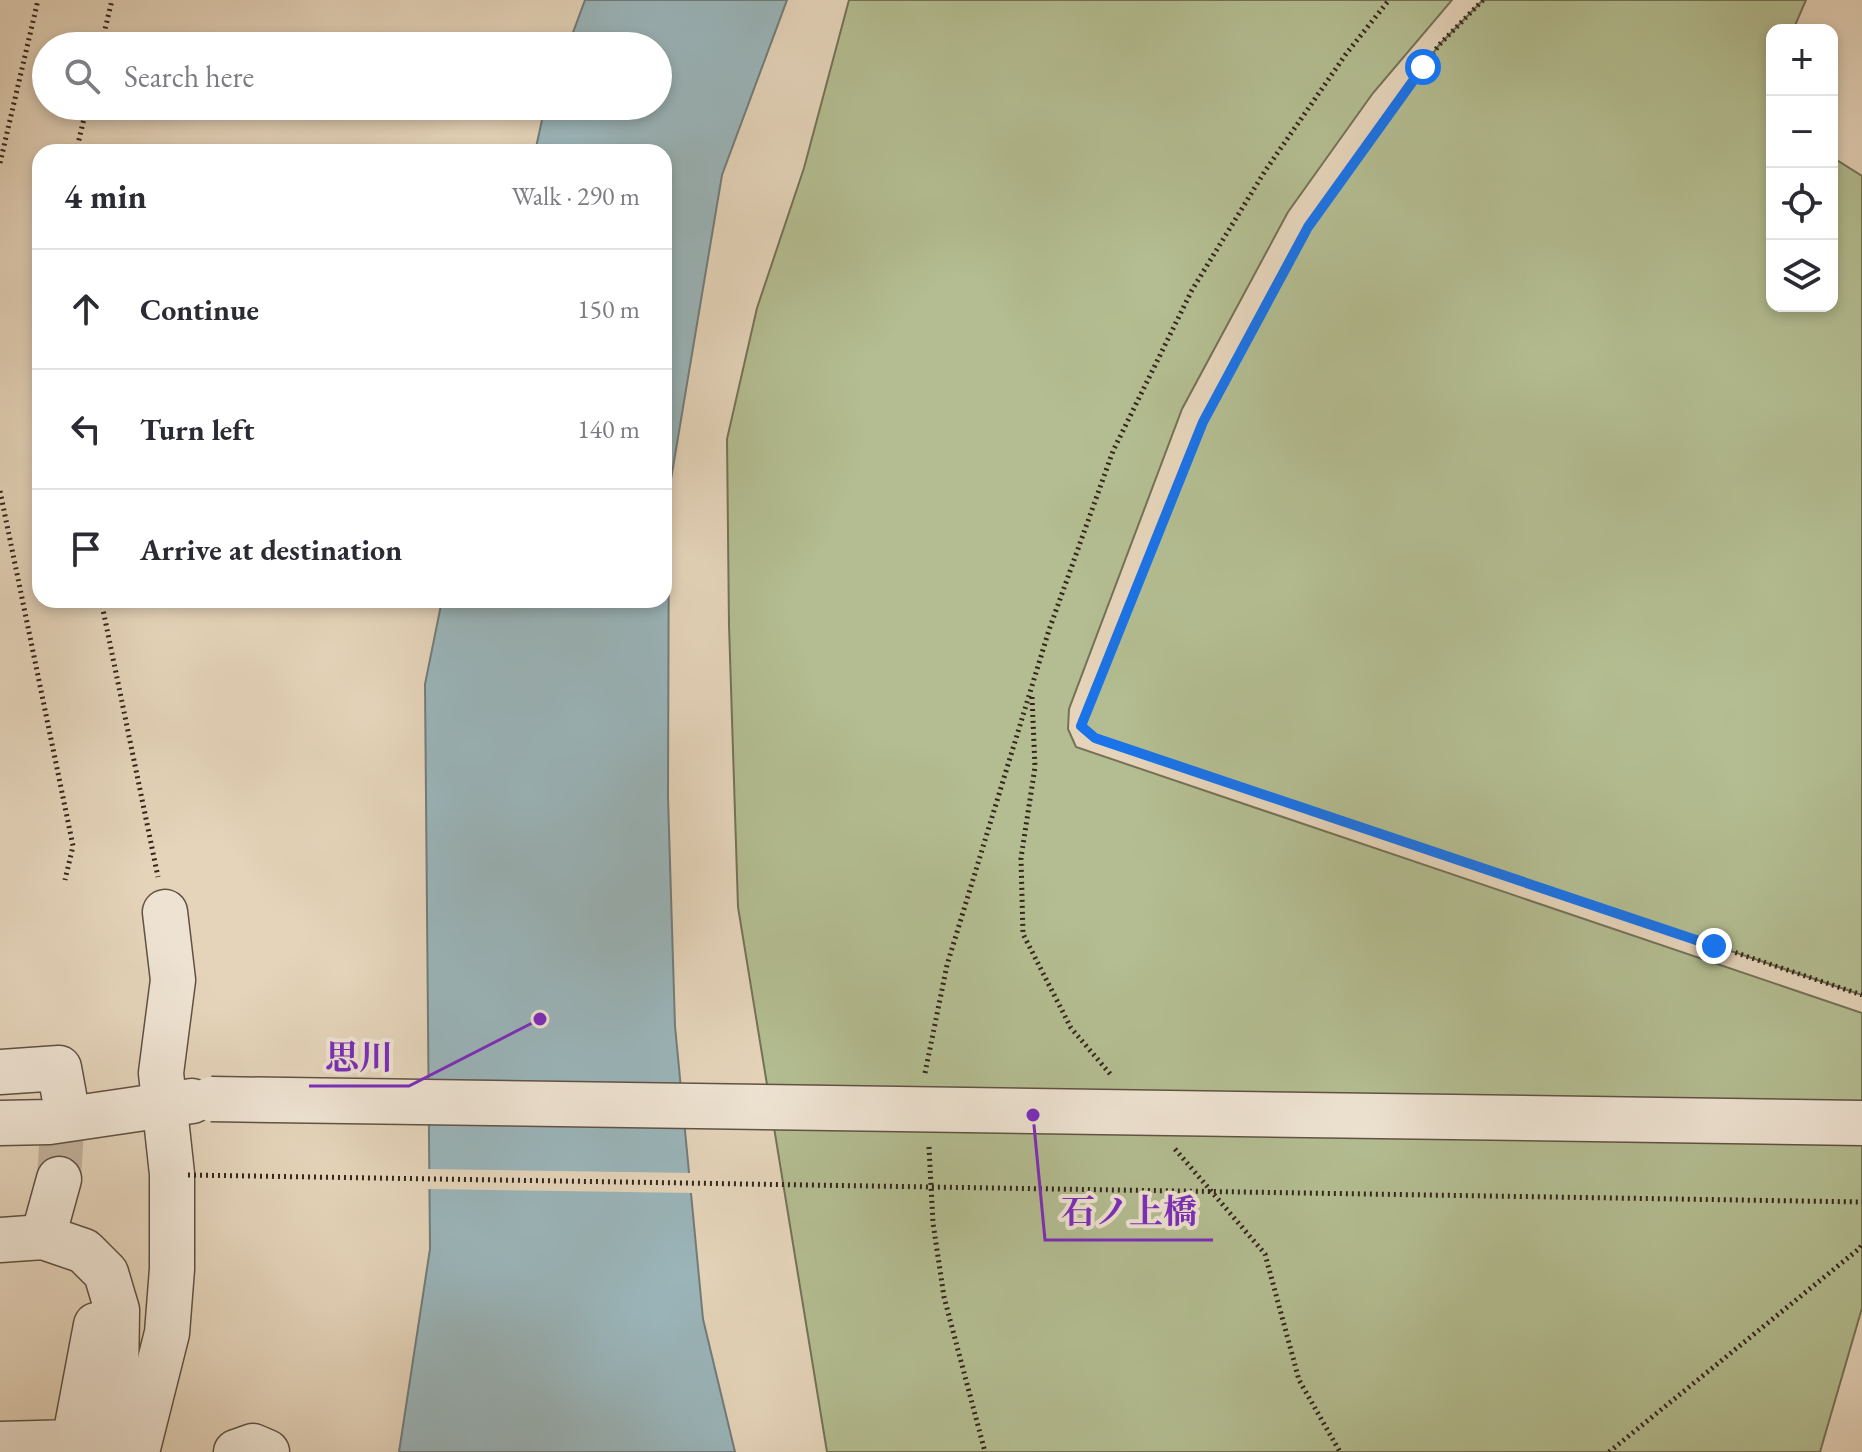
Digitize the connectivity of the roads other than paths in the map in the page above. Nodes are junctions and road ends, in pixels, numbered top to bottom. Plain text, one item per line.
1 (165, 912) road end
2 (0, 1072) edge
3 (64, 1095) tunnel mouth
4 (164, 1104) junction
5 (0, 1123) edge
6 (1862, 1123) edge
7 (59, 1179) tunnel mouth
8 (43, 1237) junction
9 (0, 1240) edge
10 (106, 1273) junction
11 (0, 1444) edge
12 (115, 1452) edge
13 (137, 1452) edge
14 (236, 1452) edge
15 (267, 1452) edge

1 - 4 street
2 - 3 street
4 - 5 street
4 - 6 street, bridge
4 - 13 street
7 - 8 street
8 - 9 street
8 - 10 street
10 - 11 street
10 - 12 street
14 - 15 street

